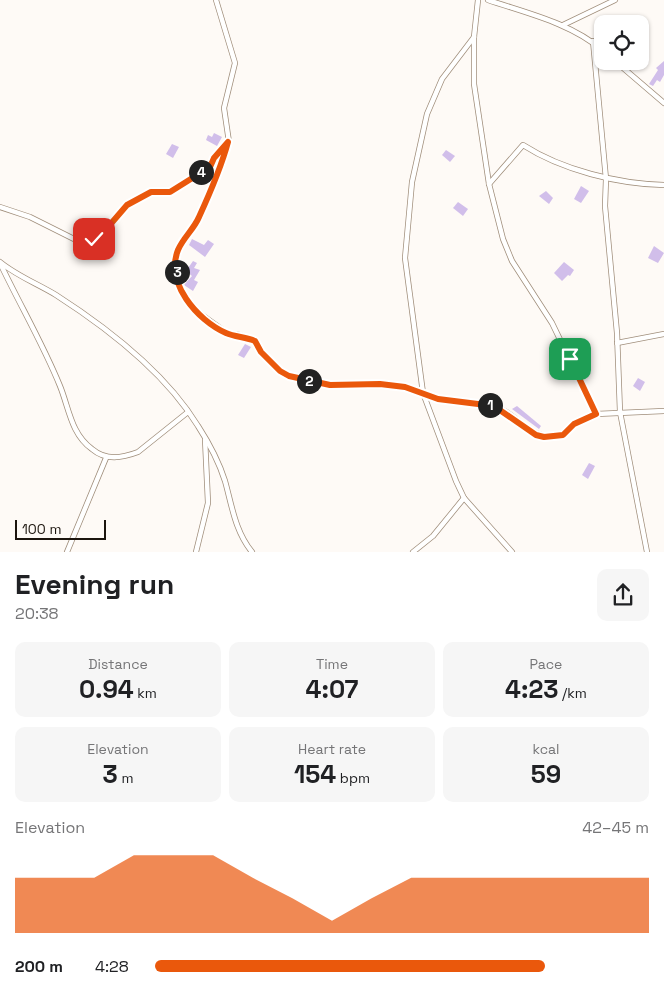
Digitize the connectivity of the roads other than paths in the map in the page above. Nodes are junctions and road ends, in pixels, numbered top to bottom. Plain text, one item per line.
1 (216, 0) edge
2 (478, 0) edge
3 (488, 0) edge
4 (615, 0) edge
5 (563, 26) junction
6 (474, 37) junction
7 (593, 41) joint
8 (626, 70) edge
9 (664, 103) edge
10 (228, 142) junction
11 (606, 179) junction
12 (489, 184) junction
13 (664, 185) edge
14 (0, 207) edge
15 (0, 263) edge
16 (664, 334) edge
17 (617, 343) junction
18 (423, 393) junction
19 (664, 411) edge
20 (188, 412) junction
21 (620, 412) junction
22 (596, 414) junction
23 (205, 438) junction
24 (106, 458) junction
25 (464, 498) junction
26 (68, 552) edge
27 (196, 552) edge
28 (252, 552) edge
29 (413, 552) edge
30 (512, 552) edge
31 (647, 552) edge

1 - 10 street
2 - 6 street
3 - 5 street
4 - 5 street
5 - 7 street
6 - 12 street
6 - 18 street
7 - 11 street
8 - 9 street
10 - 14 street
10 - 18 street
11 - 12 street
11 - 13 street
11 - 17 street
12 - 22 street
15 - 20 street
15 - 24 street
16 - 17 street
17 - 21 street
18 - 22 street
18 - 25 street
19 - 21 street
20 - 23 street
20 - 24 street
21 - 22 street
21 - 31 street
23 - 27 street
23 - 28 street
24 - 26 street
25 - 29 street
25 - 30 street

